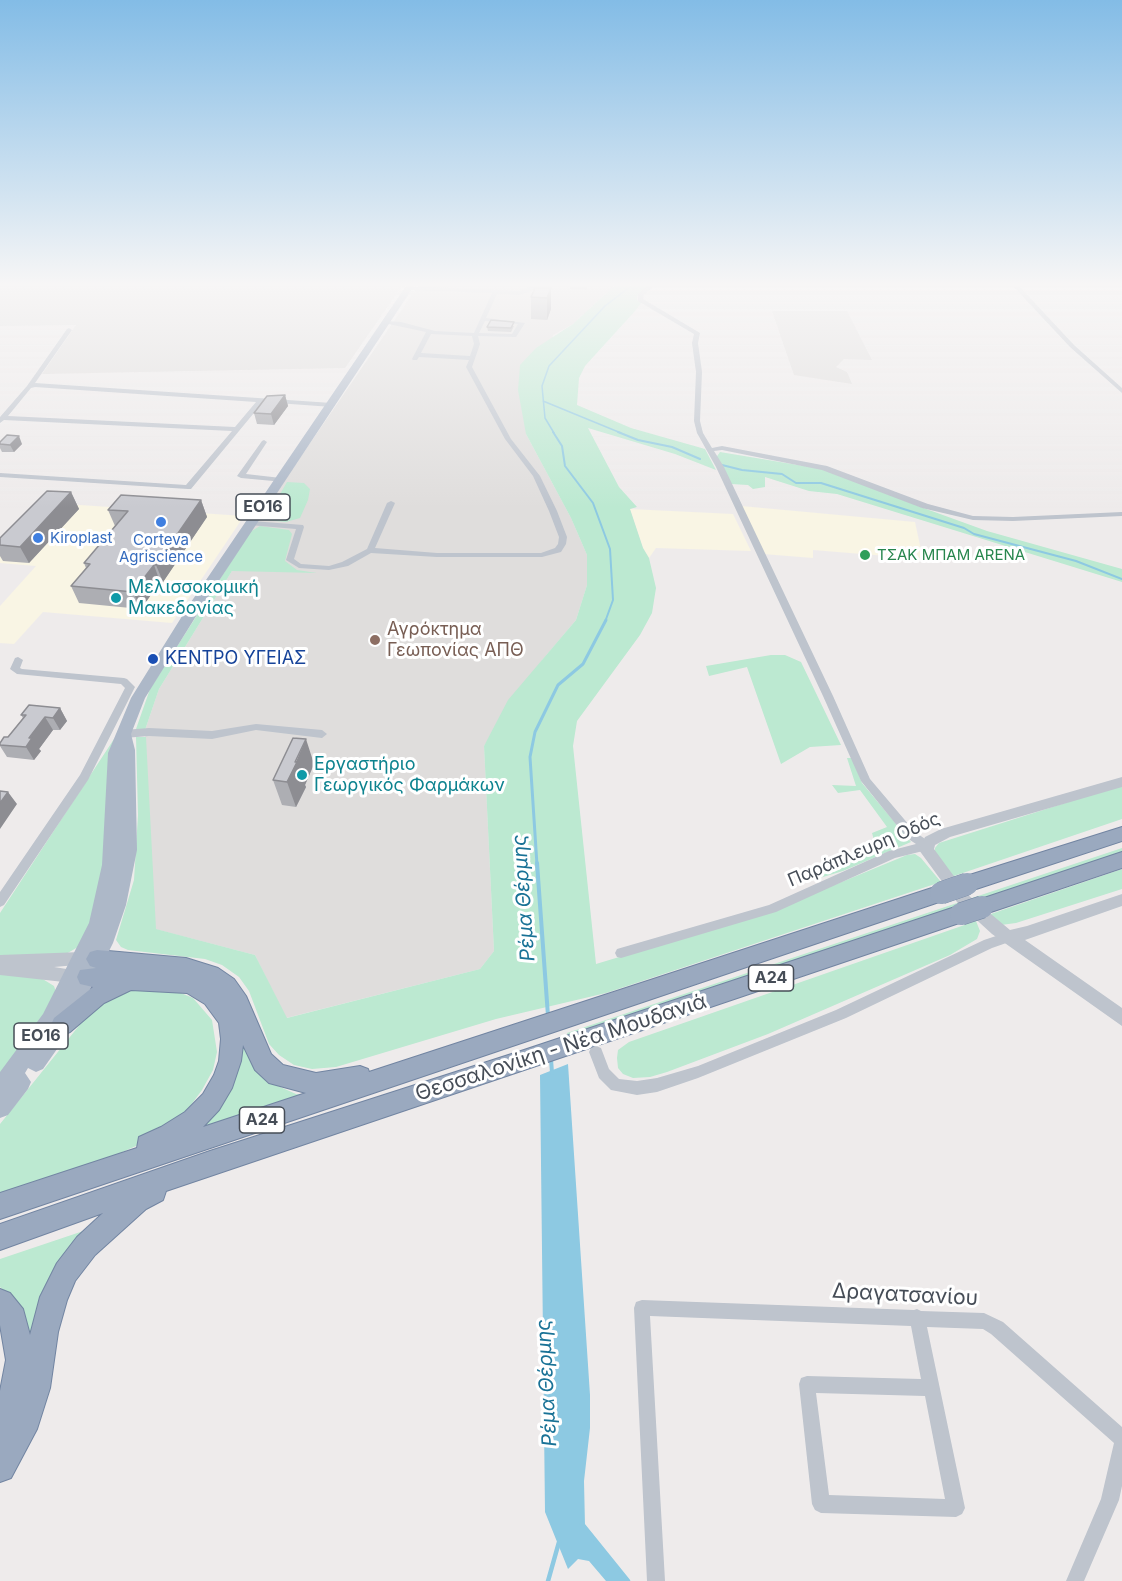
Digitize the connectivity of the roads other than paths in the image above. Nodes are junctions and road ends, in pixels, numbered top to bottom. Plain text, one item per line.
1 (48, 360) edge
2 (362, 360) edge
3 (471, 360) edge
4 (697, 360) edge
5 (1087, 360) edge
6 (29, 387) junction
7 (1122, 391) edge
8 (261, 400) junction
9 (332, 405) junction
10 (1, 419) edge
11 (236, 429) junction
12 (264, 442) dead end
13 (710, 450) junction
14 (0, 475) edge
15 (281, 480) junction
16 (391, 503) dead end
17 (1122, 514) edge
18 (252, 523) junction
19 (370, 550) junction
20 (18, 660) dead end
21 (124, 734) junction
22 (322, 734) dead end
23 (1122, 782) edge
24 (1122, 834) edge
25 (927, 846) junction
26 (1122, 860) edge
27 (12, 883) junction
28 (0, 885) edge
29 (1122, 900) edge
30 (0, 902) edge
31 (1027, 933) junction
32 (1008, 937) junction
33 (621, 953) dead end
34 (1035, 956) junction
35 (0, 962) edge
36 (85, 968) junction
37 (0, 969) edge
38 (132, 980) junction
39 (1122, 1018) edge
40 (62, 1025) junction
41 (588, 1047) junction
42 (447, 1059) junction
43 (0, 1090) edge
44 (0, 1107) edge
45 (210, 1163) junction
46 (76, 1180) junction
47 (0, 1206) edge
48 (0, 1237) edge
49 (0, 1303) edge
50 (917, 1317) junction
51 (932, 1388) junction
52 (0, 1428) edge
53 (1122, 1438) edge
54 (1122, 1445) edge
55 (0, 1467) edge
56 (656, 1581) edge
57 (1075, 1581) edge

1 - 6 street
2 - 9 main road, ΕΟ16
3 - 19 street
4 - 13 street
5 - 7 street
6 - 8 street
6 - 10 street
8 - 9 street
8 - 11 street
9 - 15 main road, ΕΟ16
10 - 11 street
11 - 14 street
12 - 15 street
13 - 17 street
13 - 25 street
15 - 18 main road, ΕΟ16
16 - 19 street
18 - 19 street
18 - 21 main road, ΕΟ16
20 - 27 street
21 - 22 street
21 - 36 main road, ΕΟ16
23 - 25 street, Παράπλευρη Οδός
24 - 42 highway, Θεσσαλονίκη - Νέα Μουδανιά / Α24, bridge
25 - 32 street
25 - 33 street, Παράπλευρη Οδός
26 - 41 highway, Θεσσαλονίκη - Νέα Μουδανιά / Α24, bridge
27 - 28 street
27 - 30 street
29 - 31 street
31 - 32 street
31 - 34 street
32 - 34 street
32 - 41 street
34 - 39 street
35 - 36 street
36 - 37 street
36 - 38 highway
36 - 40 main road, ΕΟ16
36 - 42 highway
36 - 43 main road, ΕΟ16
38 - 40 highway
38 - 46 highway
40 - 44 main road, ΕΟ16
41 - 45 highway, Θεσσαλονίκη - Νέα Μουδανιά / Α24
42 - 46 highway, Θεσσαλονίκη - Νέα Μουδανιά / Α24
45 - 48 highway, Θεσσαλονίκη - Νέα Μουδανιά / Α24
45 - 55 highway
46 - 47 highway, Θεσσαλονίκη - Νέα Μουδανιά / Α24
49 - 52 highway
50 - 51 street
50 - 53 street, Δραγατσανίου
50 - 56 street, Δραγατσανίου
51 - 51 street
54 - 57 street

